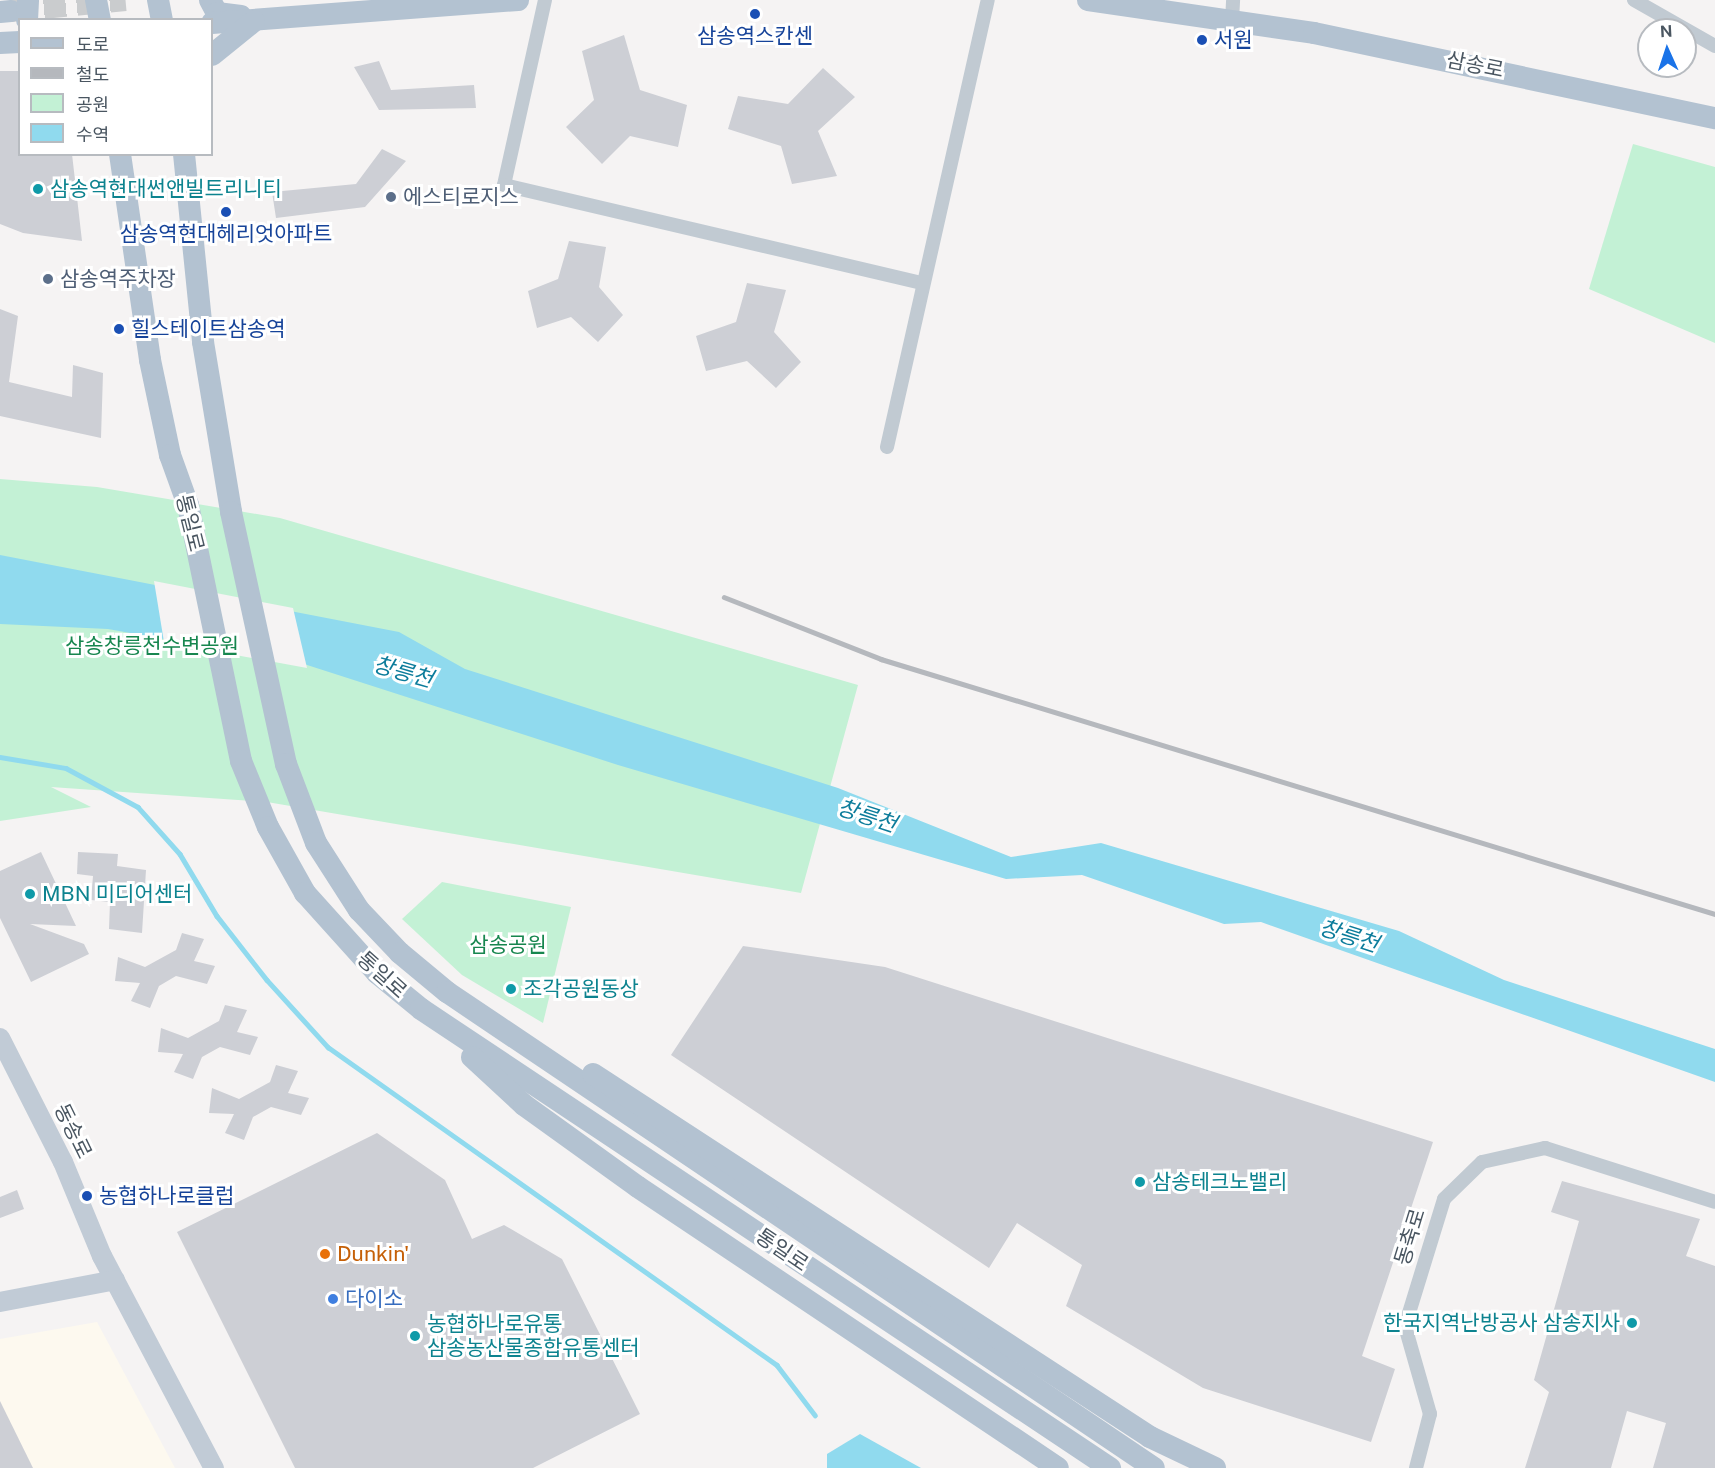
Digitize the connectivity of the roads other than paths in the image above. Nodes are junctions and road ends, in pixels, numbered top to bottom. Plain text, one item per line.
1 (96, 0) edge
2 (158, 0) edge
3 (210, 0) edge
4 (518, 0) edge
5 (545, 0) edge
6 (988, 0) edge
7 (1088, 0) edge
8 (1634, 0) edge
9 (1154, 5) edge
10 (1233, 11) edge
11 (100, 18) edge
12 (162, 18) edge
13 (257, 19) junction
14 (213, 23) edge
15 (1715, 46) edge
16 (213, 54) edge
17 (1715, 118) edge
18 (120, 156) edge
19 (184, 156) edge
20 (923, 284) junction
21 (886, 447) dead end
22 (447, 992) junction
23 (420, 1010) junction
24 (0, 1038) edge
25 (1715, 1202) edge
26 (115, 1280) junction
27 (0, 1302) edge
28 (1145, 1463) edge
29 (214, 1468) edge
30 (1058, 1468) edge
31 (1110, 1468) edge
32 (1215, 1468) edge
33 (1416, 1468) edge

1 - 11 main road
2 - 12 main road
3 - 13 main road
4 - 13 main road
5 - 20 street
6 - 20 street
7 - 9 main road, 삼송로
8 - 15 street
9 - 10 main road, 삼송로
10 - 17 main road, 삼송로
13 - 14 main road
13 - 16 main road
18 - 23 main road, 통일로
19 - 22 main road, 통일로
20 - 21 street
22 - 28 main road, 통일로
22 - 32 main road
23 - 30 main road
23 - 31 main road, 통일로
24 - 26 main road, 동송로
25 - 33 street, 동축로
26 - 27 main road
26 - 29 main road, 동송로

